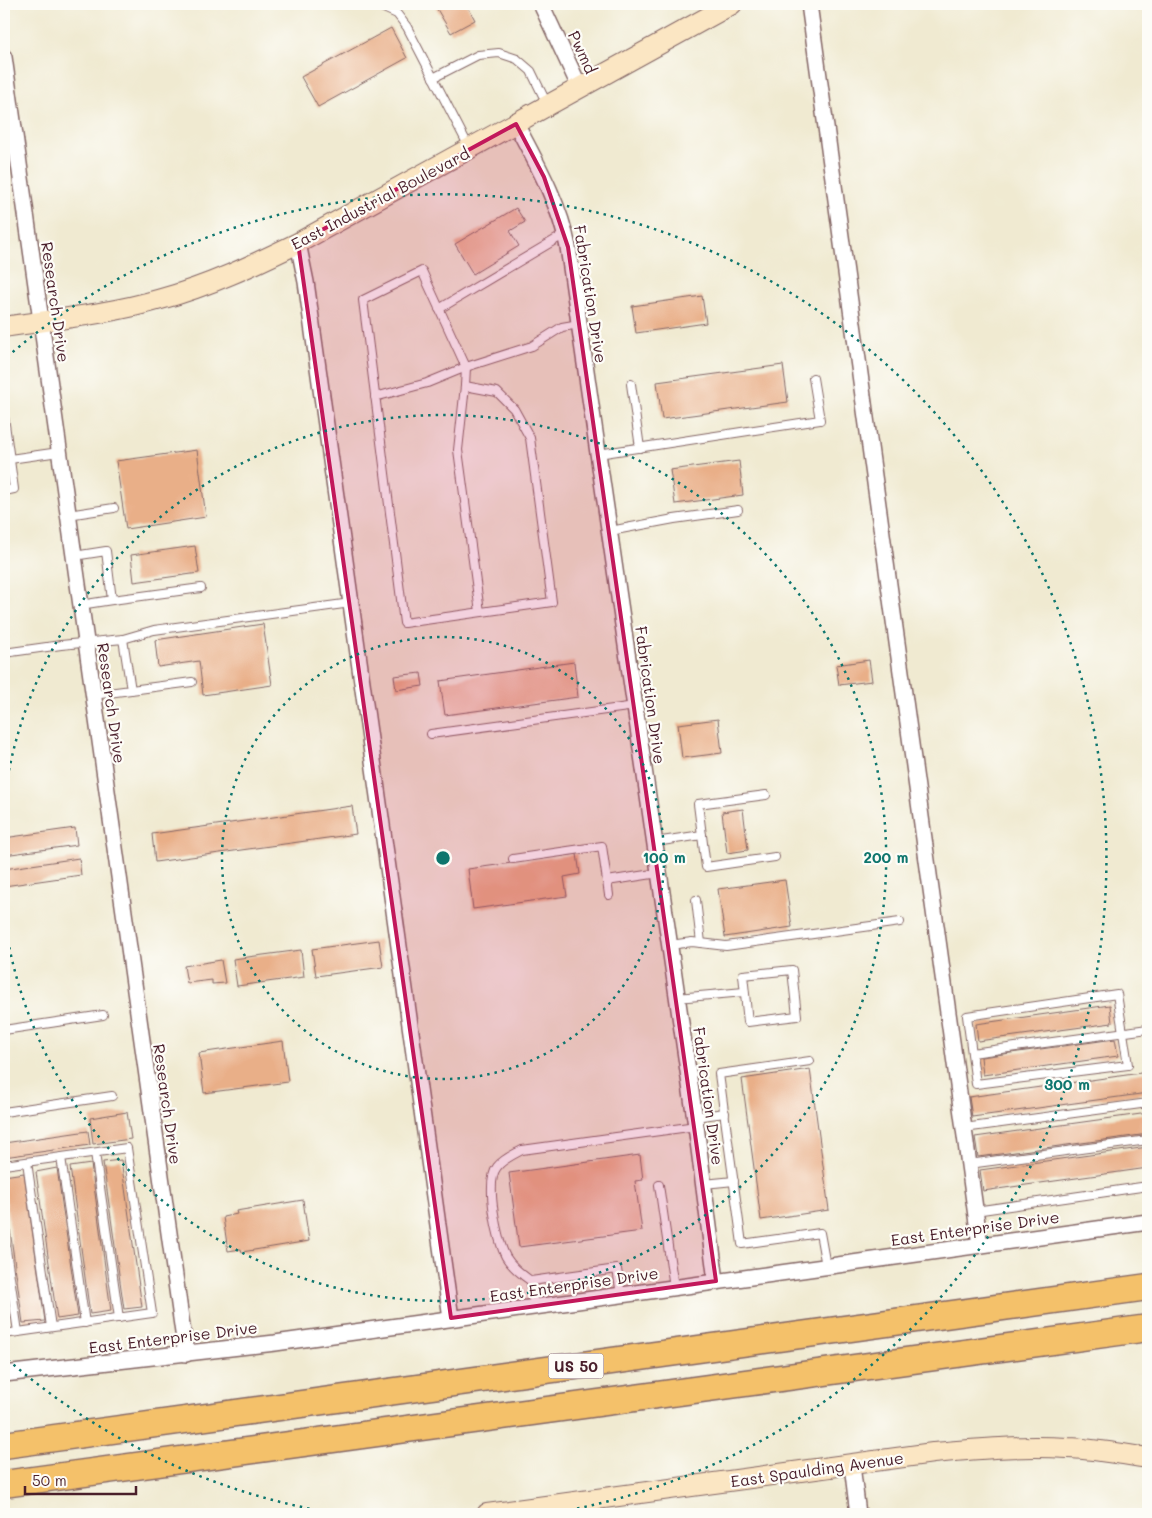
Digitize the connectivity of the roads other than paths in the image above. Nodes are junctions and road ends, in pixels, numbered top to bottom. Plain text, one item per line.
1 (375, 4) edge
2 (541, 4) edge
3 (809, 4) edge
4 (720, 7) edge
5 (4, 57) edge
6 (434, 78) junction
7 (6, 82) edge
8 (580, 88) junction
9 (548, 105) junction
10 (516, 124) junction
11 (470, 150) junction
12 (565, 234) junction
13 (298, 243) junction
14 (439, 309) junction
15 (42, 322) junction
16 (579, 324) junction
17 (4, 328) edge
18 (466, 367) junction
19 (813, 378) dead end
20 (631, 384) dead end
21 (465, 386) junction
22 (375, 397) junction
23 (4, 417) edge
24 (640, 448) junction
25 (59, 452) junction
26 (598, 454) junction
27 (10, 459) junction
28 (4, 491) edge
29 (114, 508) dead end
30 (738, 510) dead end
31 (68, 515) junction
32 (610, 532) junction
33 (74, 556) junction
34 (201, 588) dead end
35 (112, 600) junction
36 (351, 602) junction
37 (80, 605) junction
38 (480, 612) junction
39 (123, 639) junction
40 (86, 644) junction
41 (4, 653) edge
42 (192, 682) dead end
43 (131, 690) junction
44 (94, 696) junction
45 (635, 706) junction
46 (431, 734) dead end
47 (766, 795) dead end
48 (702, 834) junction
49 (655, 842) junction
50 (775, 857) dead end
51 (513, 859) dead end
52 (659, 873) junction
53 (607, 881) junction
54 (609, 894) dead end
55 (696, 900) dead end
56 (900, 922) dead end
57 (701, 943) junction
58 (670, 945) junction
59 (744, 992) junction
60 (677, 998) junction
61 (103, 1015) dead end
62 (1148, 1029) edge
63 (4, 1030) edge
64 (1123, 1032) junction
65 (972, 1053) junction
66 (810, 1061) dead end
67 (112, 1096) dead end
68 (1148, 1103) edge
69 (4, 1112) edge
70 (725, 1113) junction
71 (695, 1122) junction
72 (964, 1128) junction
73 (1148, 1140) edge
74 (95, 1153) junction
75 (61, 1157) junction
76 (27, 1162) junction
77 (969, 1164) junction
78 (4, 1165) edge
79 (734, 1181) junction
80 (704, 1184) junction
81 (659, 1185) dead end
82 (1148, 1186) edge
83 (975, 1211) junction
84 (1148, 1222) edge
85 (4, 1236) edge
86 (980, 1245) junction
87 (826, 1266) junction
88 (530, 1281) junction
89 (716, 1281) junction
90 (1148, 1287) edge
91 (674, 1288) junction
92 (621, 1295) junction
93 (534, 1307) junction
94 (119, 1318) junction
95 (451, 1318) junction
96 (84, 1322) junction
97 (51, 1327) junction
98 (1148, 1328) edge
99 (18, 1332) junction
100 (4, 1334) edge
101 (186, 1354) junction
102 (4, 1374) edge
103 (4, 1445) edge
104 (1148, 1458) edge
105 (852, 1465) junction
106 (4, 1484) edge
107 (487, 1514) edge
108 (858, 1514) edge

1 - 6 lane
2 - 8 street, Pwmd
3 - 72 street
4 - 8 street, East Industrial Boulevard
5 - 7 street, Research Drive
6 - 9 lane
6 - 11 lane
7 - 15 street, Research Drive
8 - 9 street, East Industrial Boulevard
9 - 10 street, East Industrial Boulevard
10 - 11 street, East Industrial Boulevard
10 - 12 street, Fabrication Drive
11 - 13 street, East Industrial Boulevard
12 - 14 lane
12 - 16 street, Fabrication Drive
13 - 15 street, East Industrial Boulevard
13 - 36 street
14 - 18 lane
14 - 22 lane
15 - 17 street, East Industrial Boulevard
15 - 25 street, Research Drive
16 - 18 lane
16 - 26 street, Fabrication Drive
18 - 21 lane
18 - 22 lane
19 - 24 lane
20 - 24 lane
21 - 38 lane
21 - 38 lane
22 - 38 lane
23 - 27 lane
24 - 26 lane
25 - 27 lane
25 - 31 street, Research Drive
26 - 32 street, Fabrication Drive
27 - 28 lane
29 - 31 lane
30 - 32 lane
31 - 33 street, Research Drive
32 - 45 street, Fabrication Drive
33 - 35 lane
33 - 37 street, Research Drive
34 - 35 lane
35 - 37 lane
36 - 39 lane
36 - 95 street
37 - 40 street, Research Drive
39 - 40 lane
39 - 43 lane
40 - 41 lane
40 - 44 street, Research Drive
42 - 43 lane
43 - 44 lane
44 - 101 street, Research Drive
45 - 46 lane
45 - 49 street, Fabrication Drive
47 - 48 lane
48 - 49 lane
48 - 50 lane
49 - 52 street, Fabrication Drive
51 - 53 lane
52 - 53 lane
52 - 58 street, Fabrication Drive
53 - 54 lane
55 - 57 lane
56 - 57 lane
57 - 58 lane
58 - 60 street, Fabrication Drive
59 - 59 lane
59 - 60 lane
60 - 71 street, Fabrication Drive
61 - 63 lane
62 - 64 lane
64 - 65 lane
64 - 65 lane
64 - 65 lane
66 - 70 lane
67 - 69 lane
68 - 72 lane
70 - 71 lane
70 - 79 lane
71 - 80 street, Fabrication Drive
71 - 88 lane
72 - 77 street
73 - 77 lane
74 - 75 lane
74 - 94 lane
74 - 94 lane
75 - 76 lane
75 - 96 lane
76 - 78 lane
76 - 97 lane
77 - 83 street
79 - 80 lane
79 - 87 lane
80 - 89 street, Fabrication Drive
81 - 91 lane
82 - 83 lane
83 - 86 street
84 - 86 street, East Enterprise Drive
85 - 99 lane
86 - 87 street, East Enterprise Drive
87 - 89 street, East Enterprise Drive
88 - 92 lane
88 - 93 lane
89 - 91 street, East Enterprise Drive
90 - 103 highway, US 50
91 - 92 street, East Enterprise Drive
92 - 93 street, East Enterprise Drive
93 - 95 street, East Enterprise Drive
94 - 96 lane
95 - 101 street, East Enterprise Drive
96 - 97 lane
97 - 99 lane
98 - 106 highway, US 50
99 - 100 lane
101 - 102 street, East Enterprise Drive
104 - 105 street, East Spaulding Avenue
105 - 107 street, East Spaulding Avenue
105 - 108 street

